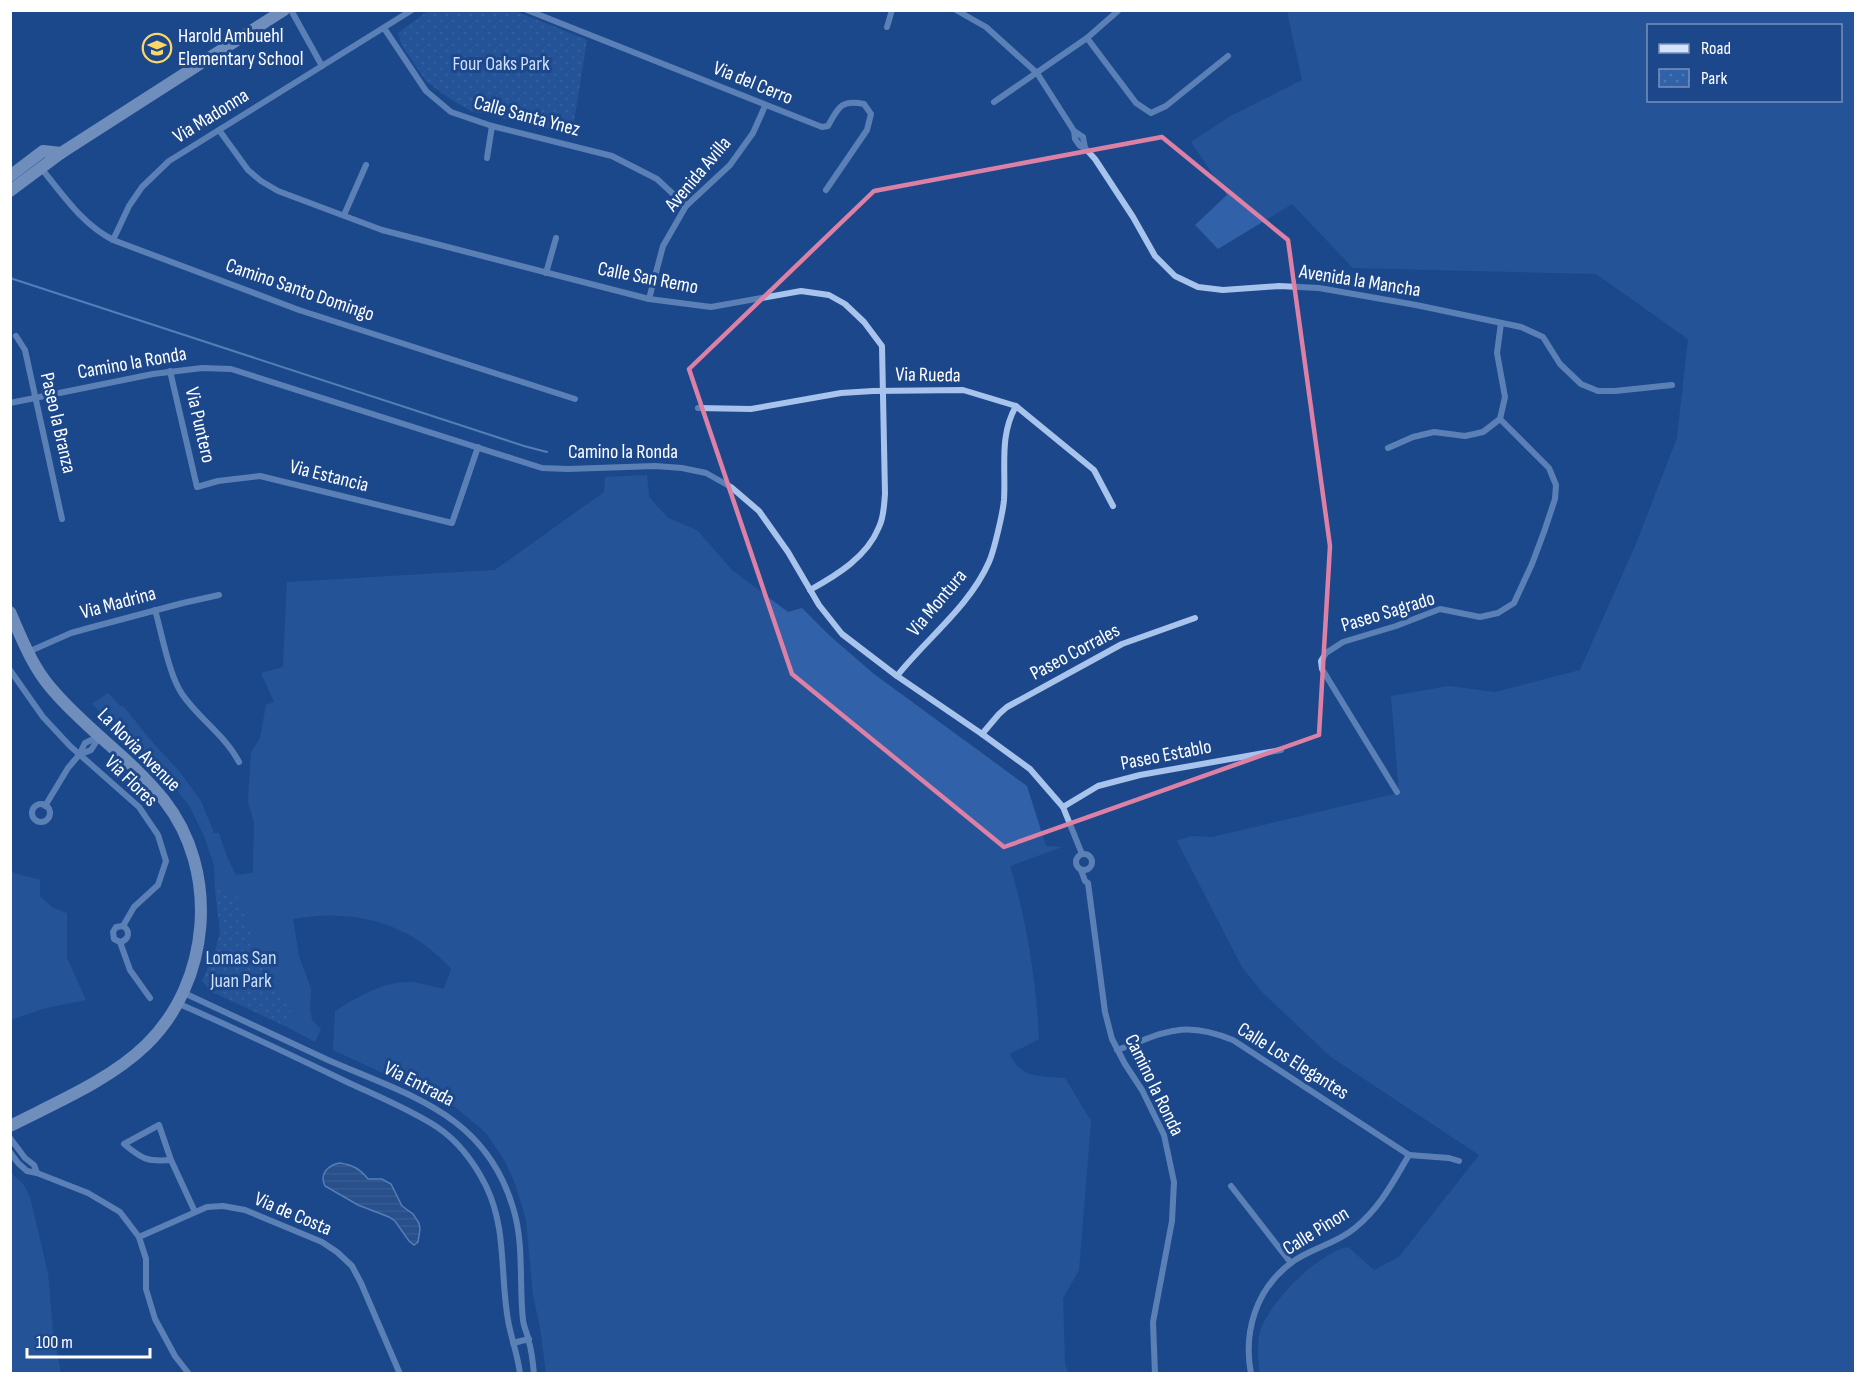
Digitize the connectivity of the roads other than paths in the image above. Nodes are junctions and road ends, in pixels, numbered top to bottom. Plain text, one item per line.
1 (284, 10) edge
2 (291, 10) edge
3 (411, 10) edge
4 (528, 10) edge
5 (892, 10) edge
6 (957, 10) edge
7 (1119, 10) edge
8 (887, 27) dead end
9 (384, 28) junction
10 (1087, 38) junction
11 (1228, 56) dead end
12 (322, 66) junction
13 (1037, 73) junction
14 (994, 102) dead end
15 (765, 106) junction
16 (492, 126) junction
17 (219, 130) junction
18 (61, 153) junction
19 (487, 158) dead end
20 (366, 165) dead end
21 (41, 168) junction
22 (10, 176) edge
23 (10, 190) edge
24 (826, 190) dead end
25 (686, 206) junction
26 (344, 215) junction
27 (556, 238) dead end
28 (113, 240) junction
29 (546, 273) junction
30 (649, 299) junction
31 (1501, 323) junction
32 (16, 336) dead end
33 (170, 371) junction
34 (1672, 385) dead end
35 (883, 391) junction
36 (36, 398) junction
37 (574, 399) dead end
38 (10, 403) edge
39 (1016, 406) junction
40 (698, 408) dead end
41 (1500, 419) junction
42 (478, 447) junction
43 (1389, 448) dead end
44 (198, 486) joint
45 (1113, 506) dead end
46 (62, 519) dead end
47 (810, 590) junction
48 (219, 595) dead end
49 (155, 610) junction
50 (10, 612) edge
51 (1195, 618) dead end
52 (27, 652) junction
53 (10, 670) edge
54 (897, 676) junction
55 (13, 682) edge
56 (982, 734) junction
57 (100, 736) junction
58 (1281, 750) dead end
59 (80, 755) junction
60 (239, 762) dead end
61 (1397, 792) dead end
62 (45, 806) dead end
63 (1064, 807) junction
64 (1082, 854) junction
65 (1090, 867) junction
66 (1081, 870) junction
67 (1088, 884) junction
68 (123, 926) junction
69 (120, 942) junction
70 (150, 998) dead end
71 (180, 998) junction
72 (1117, 1050) junction
73 (320, 1056) junction
74 (315, 1066) junction
75 (10, 1126) edge
76 (10, 1138) edge
77 (10, 1152) edge
78 (1409, 1155) junction
79 (171, 1160) junction
80 (1459, 1161) dead end
81 (37, 1173) junction
82 (1231, 1186) dead end
83 (195, 1212) junction
84 (140, 1237) junction
85 (1291, 1263) junction
86 (529, 1339) junction
87 (513, 1343) junction
88 (189, 1374) edge
89 (400, 1374) edge
90 (520, 1374) edge
91 (534, 1374) edge
92 (1155, 1374) edge
93 (1251, 1374) edge

1 - 18 main road
2 - 12 street
3 - 9 street, Via Madonna
4 - 15 street, Via del Cerro
5 - 8 street
6 - 13 street, Avenida la Mancha
7 - 10 street
9 - 12 street, Via Madonna
9 - 16 street, Calle Santa Ynez
10 - 11 street
10 - 13 street
12 - 17 street, Via Madonna
13 - 14 street
13 - 31 street, Avenida la Mancha
15 - 24 street, Via del Cerro
15 - 25 street, Avenida Avilla
16 - 19 street
16 - 25 street, Calle Santa Ynez
17 - 26 street, Calle San Remo
17 - 28 street, Via Madonna
18 - 21 main road
18 - 22 main road
20 - 26 street
21 - 23 main road
21 - 28 street, Camino Santo Domingo
25 - 30 street, Avenida Avilla
26 - 29 street, Calle San Remo
27 - 29 street
28 - 37 street, Camino Santo Domingo
29 - 30 street, Calle San Remo
30 - 35 street, Calle San Remo
31 - 34 street, Avenida la Mancha
31 - 41 street
32 - 36 street, Paseo la Branza
33 - 36 street, Camino la Ronda
33 - 42 street, Camino la Ronda
33 - 44 street, Via Puntero
35 - 39 street, Via Rueda
35 - 40 street, Via Rueda
35 - 47 street, Calle San Remo
36 - 38 street, Camino la Ronda
36 - 46 street, Paseo la Branza
39 - 45 street, Via Rueda
39 - 54 street, Via Montura
41 - 43 street
41 - 61 street, Paseo Sagrado
42 - 44 street, Via Estancia
42 - 47 street, Camino la Ronda
47 - 54 street, Camino la Ronda
48 - 49 street, Via Madrina
49 - 52 street, Via Madrina
49 - 60 street
50 - 52 main road, La Novia Avenue
51 - 56 street, Paseo Corrales
52 - 57 main road, La Novia Avenue
53 - 55 street, Via Flores
54 - 56 street, Camino la Ronda
55 - 59 street, Via Flores
56 - 63 street, Camino la Ronda
57 - 59 street
57 - 71 main road, La Novia Avenue
58 - 63 street, Paseo Establo
59 - 62 street
59 - 68 street, Via Flores
63 - 64 street, Camino la Ronda
64 - 65 street, Camino la Ronda
64 - 66 street, Camino la Ronda
65 - 66 street
65 - 67 street, Camino la Ronda
66 - 67 street, Camino la Ronda
67 - 72 street, Camino la Ronda
68 - 69 street, Via Flores
68 - 69 street, Via Flores
69 - 70 street
71 - 73 street, Via Entrada
71 - 74 street, Via Entrada
71 - 75 main road, La Novia Avenue
72 - 78 street, Calle Los Elegantes
72 - 92 street, Camino la Ronda
73 - 74 street
73 - 86 street, Via Entrada
74 - 87 street, Via Entrada
76 - 81 street
77 - 81 street
78 - 80 street
78 - 85 street, Calle Pinon
79 - 79 street
79 - 83 street
81 - 84 street
82 - 85 street
83 - 84 street, Via de Costa
83 - 89 street, Via de Costa
84 - 88 street
85 - 93 street, Calle Pinon
86 - 87 street
86 - 91 street, Via Entrada
87 - 90 street, Via Entrada

